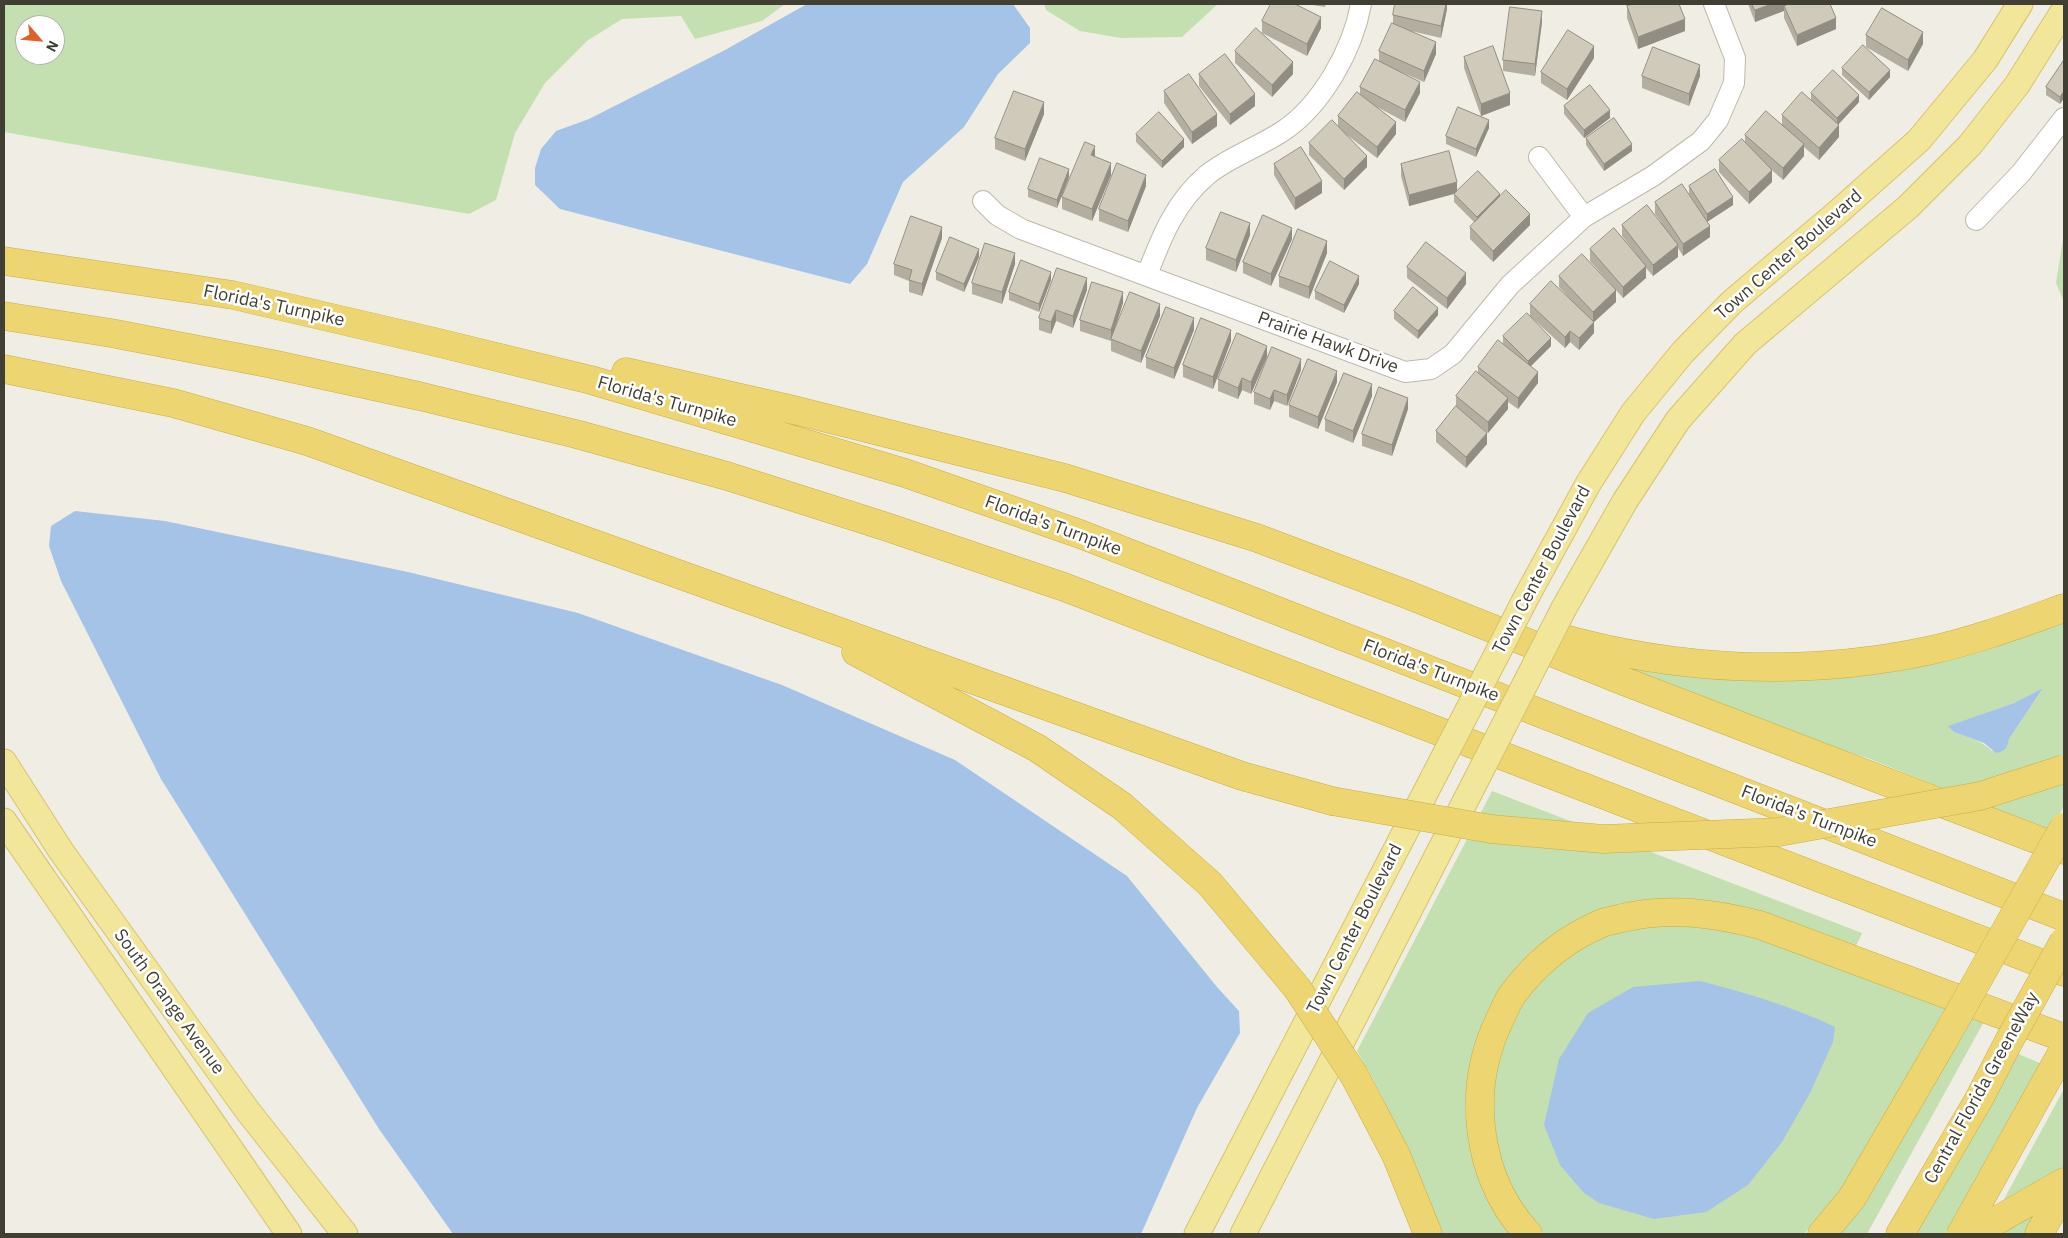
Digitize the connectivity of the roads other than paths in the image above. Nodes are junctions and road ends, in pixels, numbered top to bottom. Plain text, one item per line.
1 (1361, 4) edge
2 (1714, 4) edge
3 (2020, 4) edge
4 (2064, 10) edge
5 (2064, 118) edge
6 (1539, 157) dead end
7 (983, 201) dead end
8 (1584, 217) junction
9 (1976, 220) dead end
10 (4, 261) edge
11 (1147, 276) junction
12 (233, 295) junction
13 (4, 316) edge
14 (4, 369) edge
15 (698, 580) junction
16 (1406, 594) junction
17 (2064, 608) edge
18 (4, 762) edge
19 (2064, 769) edge
20 (4, 821) edge
21 (2064, 827) edge
22 (2064, 850) edge
23 (2064, 916) edge
24 (2064, 942) edge
25 (2064, 972) edge
26 (2062, 1048) edge
27 (2064, 1182) edge
28 (2064, 1190) edge
29 (289, 1234) edge
30 (345, 1234) edge
31 (1197, 1234) edge
32 (1243, 1234) edge
33 (1428, 1234) edge
34 (1528, 1234) edge
35 (1822, 1234) edge
36 (1900, 1234) edge
37 (1961, 1234) edge
38 (1973, 1234) edge
39 (2039, 1234) edge

1 - 11 street
2 - 8 street, Prairie Hawk Drive
3 - 31 main road, Town Center Boulevard, bridge
4 - 32 main road, bridge
5 - 9 street
6 - 8 street
7 - 11 street, Prairie Hawk Drive
8 - 11 street, Prairie Hawk Drive
10 - 12 highway, Florida's Turnpike
12 - 16 highway
12 - 23 highway, Florida's Turnpike
13 - 25 highway
14 - 15 highway
15 - 19 highway, bridge
15 - 33 highway, bridge
16 - 17 highway
16 - 22 highway
18 - 30 main road, South Orange Avenue
20 - 29 main road, South Orange Avenue
21 - 35 highway, bridge
24 - 36 highway, Central Florida GreeneWay, bridge
26 - 34 highway
26 - 37 highway
27 - 38 highway
28 - 39 highway

